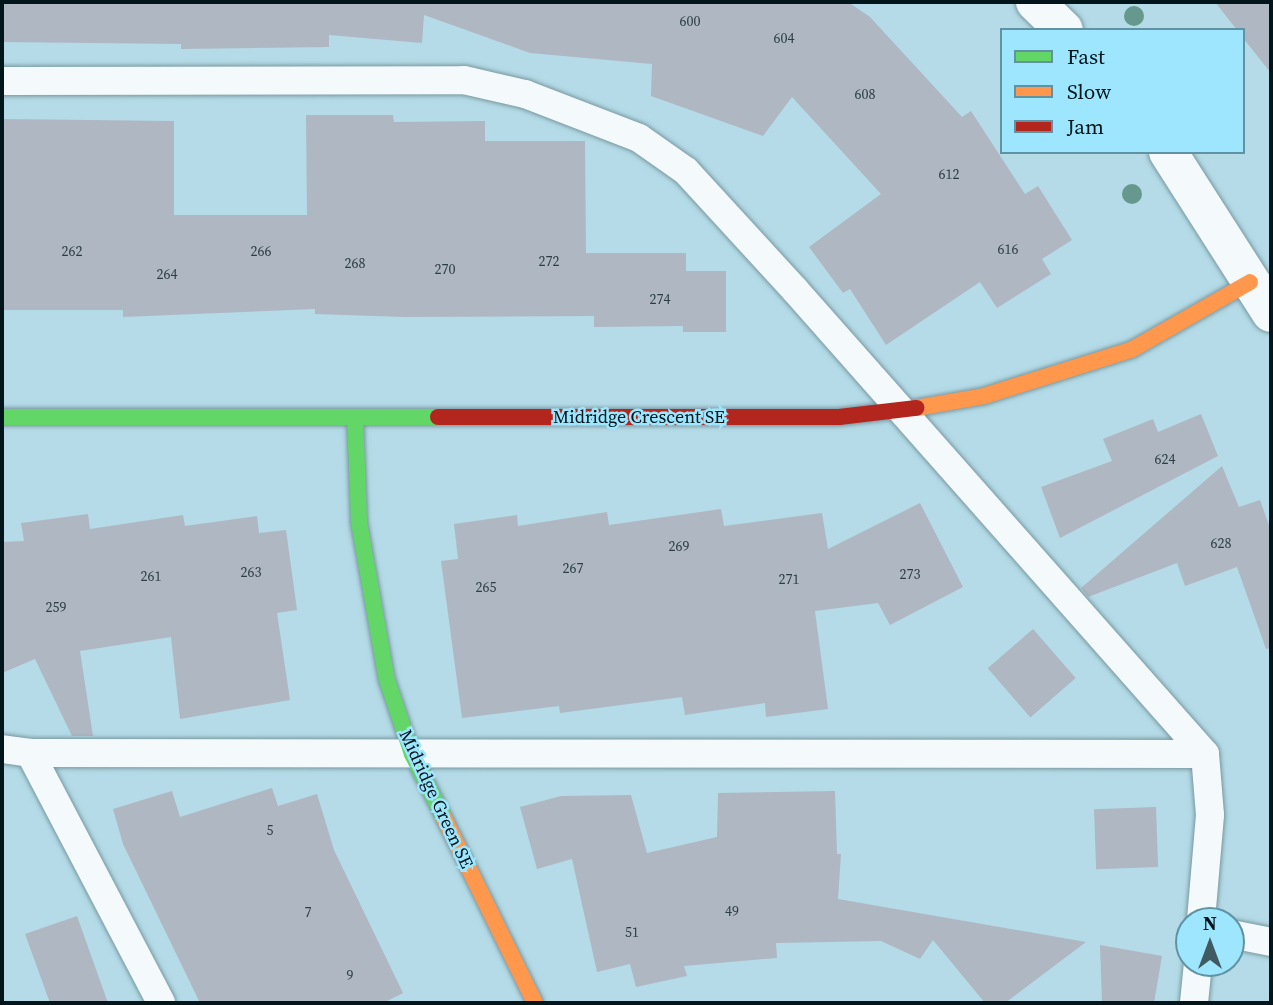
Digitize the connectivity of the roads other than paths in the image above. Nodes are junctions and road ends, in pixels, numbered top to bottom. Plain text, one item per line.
1 (1035, 2) edge
2 (1062, 28) edge
3 (2, 81) edge
4 (1169, 154) edge
5 (1250, 282) junction
6 (1271, 313) edge
7 (904, 410) junction
8 (2, 417) edge
9 (355, 417) junction
10 (2, 749) edge
11 (30, 753) junction
12 (412, 754) junction
13 (1205, 754) junction
14 (1202, 907) edge
15 (1245, 937) edge
16 (1271, 942) edge
17 (1197, 977) edge
18 (161, 1003) edge
19 (535, 1003) edge
20 (1194, 1003) edge

1 - 2 street
3 - 7 lane
4 - 5 street
5 - 6 street
5 - 7 street, Midridge Crescent SE
7 - 9 street, Midridge Crescent SE
7 - 13 lane
8 - 9 street, Midridge Crescent SE
9 - 12 street, Midridge Green SE
10 - 11 lane
11 - 12 lane
11 - 18 lane
12 - 13 lane
12 - 19 street, Midridge Green SE
13 - 14 lane
15 - 16 lane
17 - 20 lane

